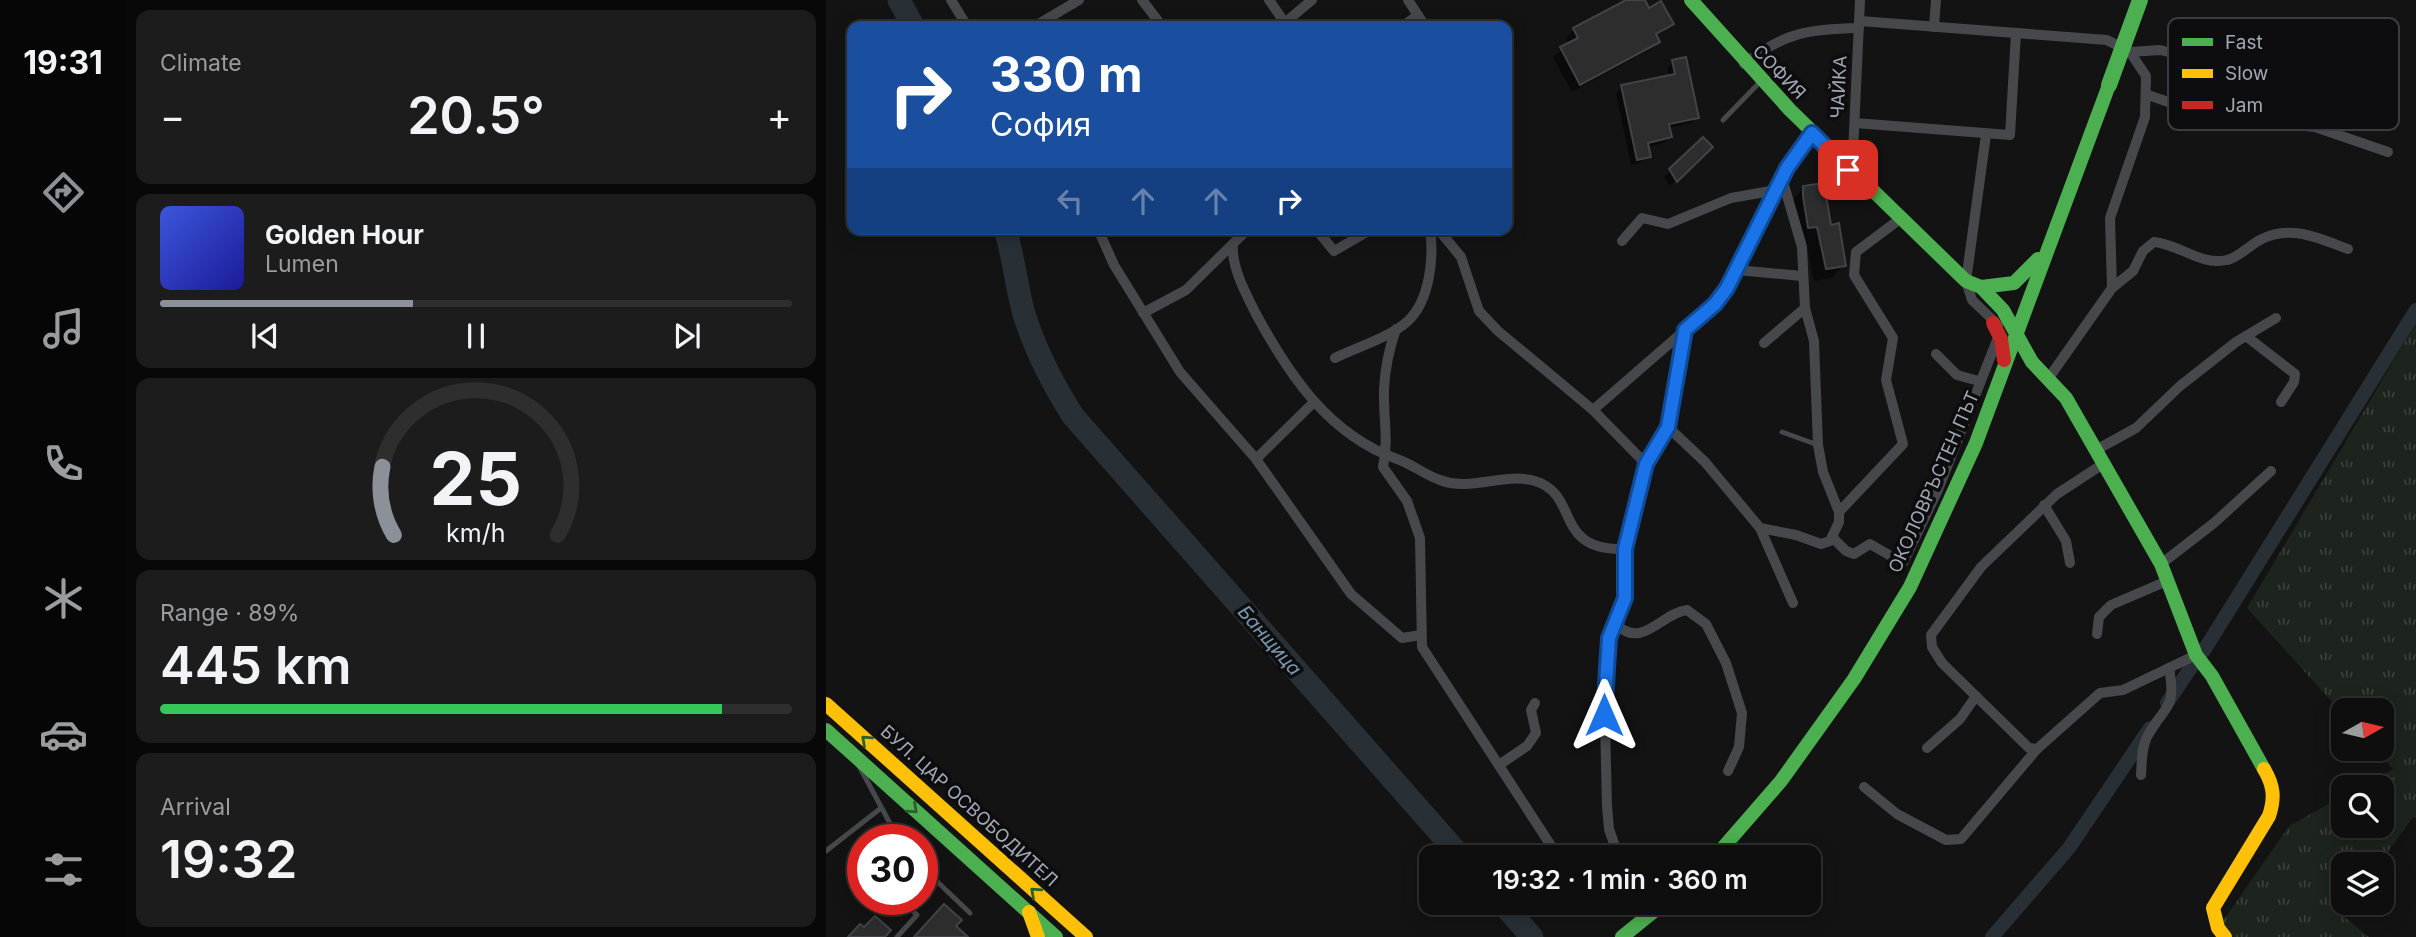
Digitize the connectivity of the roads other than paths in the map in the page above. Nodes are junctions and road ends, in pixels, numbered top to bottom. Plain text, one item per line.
1 (951, 0) edge
2 (1079, 0) edge
3 (1142, 0) edge
4 (1269, 0) edge
5 (1312, 0) edge
6 (1408, 0) edge
7 (1691, 0) edge
8 (1860, 0) edge
9 (1937, 0) edge
10 (2140, 0) edge
11 (1418, 15) junction
12 (964, 21) edge
13 (1043, 21) edge
14 (1158, 21) edge
15 (1282, 21) edge
16 (1288, 21) edge
17 (1410, 21) edge
18 (1422, 21) edge
19 (1859, 25) junction
20 (1934, 27) junction
21 (2016, 33) junction
22 (2130, 52) junction
23 (2168, 52) edge
24 (1744, 64) junction
25 (1761, 81) junction
26 (2148, 95) junction
27 (2168, 102) edge
28 (1723, 120) dead end
29 (1855, 123) junction
30 (2324, 130) edge
31 (1812, 133) junction
32 (1986, 135) junction
33 (2388, 152) dead end
34 (1852, 175) junction
35 (1782, 178) junction
36 (1776, 190) junction
37 (1900, 219) junction
38 (1104, 235) edge
39 (1242, 235) edge
40 (1321, 235) edge
41 (1362, 235) edge
42 (1430, 235) edge
43 (1443, 235) edge
44 (1622, 241) dead end
45 (1233, 244) junction
46 (2046, 249) junction
47 (2348, 249) dead end
48 (1736, 270) junction
49 (1802, 276) junction
50 (1973, 284) junction
51 (2112, 288) junction
52 (1805, 309) junction
53 (1143, 313) junction
54 (2276, 317) dead end
55 (1396, 329) junction
56 (1685, 330) junction
57 (2003, 330) junction
58 (2246, 336) junction
59 (1764, 343) dead end
60 (1936, 354) dead end
61 (1335, 358) dead end
62 (2048, 379) junction
63 (1979, 381) junction
64 (2281, 402) dead end
65 (1313, 403) junction
66 (1593, 410) junction
67 (1668, 427) junction
68 (1782, 432) dead end
69 (1818, 445) junction
70 (1385, 456) junction
71 (2099, 457) junction
72 (1256, 459) junction
73 (1646, 464) junction
74 (2271, 471) dead end
75 (2044, 505) junction
76 (1839, 512) junction
77 (1760, 528) junction
78 (1832, 537) junction
79 (1625, 549) junction
80 (2070, 563) dead end
81 (2161, 564) junction
82 (2167, 581) junction
83 (1793, 603) dead end
84 (1618, 615) junction
85 (2097, 634) dead end
86 (1421, 635) junction
87 (2196, 655) junction
88 (2169, 668) junction
89 (1976, 696) junction
90 (1535, 703) dead end
91 (826, 704) edge
92 (826, 730) edge
93 (1927, 748) dead end
94 (2037, 749) junction
95 (854, 756) junction
96 (1499, 765) junction
97 (1728, 771) dead end
98 (2141, 775) dead end
99 (1864, 787) dead end
100 (881, 808) junction
101 (890, 824) edge
102 (1551, 845) edge
103 (1615, 845) edge
104 (1725, 845) edge
105 (826, 851) edge
106 (938, 882) edge
107 (1028, 912) junction
108 (970, 913) dead end
109 (917, 915) edge
110 (1650, 915) edge
111 (1653, 915) edge
112 (897, 937) edge
113 (1038, 937) edge
114 (1056, 937) edge
115 (1086, 937) edge
116 (1622, 937) edge
117 (1630, 937) edge
118 (2225, 937) edge

1 - 12 street
2 - 13 street
3 - 14 street
4 - 15 street
5 - 16 street
6 - 11 street
7 - 24 main road, СОФИЯ
8 - 19 street, ЧАЙКА
9 - 20 street
10 - 46 main road, bridge
11 - 17 street
11 - 18 street
19 - 20 street
19 - 24 street
19 - 29 street, ЧАЙКА
20 - 21 street
21 - 22 street
21 - 32 street
22 - 23 street
22 - 26 street
24 - 25 main road, СОФИЯ
25 - 28 lane
25 - 31 main road, СОФИЯ
26 - 27 street
26 - 51 street
29 - 32 street
29 - 34 street, ЧАЙКА
30 - 33 street
31 - 34 main road, СОФИЯ
31 - 35 street
32 - 50 street
34 - 37 main road, СОФИЯ
35 - 36 street
35 - 49 street
36 - 44 street
36 - 48 street
37 - 50 main road, СОФИЯ
37 - 76 street
38 - 53 street
39 - 45 street
40 - 41 street
42 - 55 street
43 - 66 street
45 - 53 street
45 - 65 street
46 - 50 main road
46 - 57 main road
47 - 51 street
48 - 49 street
48 - 56 street
49 - 52 street
50 - 57 street
50 - 57 main road, СОФИЯ
51 - 62 street
52 - 59 street
52 - 69 street
53 - 72 street
54 - 58 street
55 - 61 street
55 - 70 street
56 - 66 street
56 - 67 street
57 - 62 main road, СОФИЯ
57 - 63 street
57 - 104 main road, ОКОЛОВРЪСТЕН ПЪТ
58 - 64 street
58 - 71 street
60 - 63 street
62 - 71 main road, СОФИЯ
63 - 78 street
65 - 70 street
65 - 72 street
66 - 73 street
67 - 73 street
67 - 77 street
68 - 69 lane
69 - 76 street
70 - 79 street
70 - 86 street
71 - 75 street
71 - 81 main road, СОФИЯ
72 - 86 street
73 - 79 street
74 - 81 street
75 - 80 street
75 - 89 street
76 - 78 street
77 - 78 street
77 - 83 street
79 - 84 street
81 - 82 main road, СОФИЯ
82 - 85 street
82 - 87 main road, СОФИЯ
84 - 97 street
84 - 103 street
86 - 96 street
87 - 88 street
87 - 118 main road, СОФИЯ
88 - 94 street
88 - 98 street
89 - 93 street
89 - 94 street
90 - 96 street
115 -> 91 main road, БУЛ. ЦАР ОСВОБОДИТЕЛ
92 - 95 main road
94 - 99 street
95 - 100 lane
95 -> 107 main road
96 - 102 street
100 - 101 lane
100 - 105 lane
106 - 108 lane
107 - 113 main road
107 - 114 main road
109 - 112 lane
110 - 116 main road
111 - 117 main road

